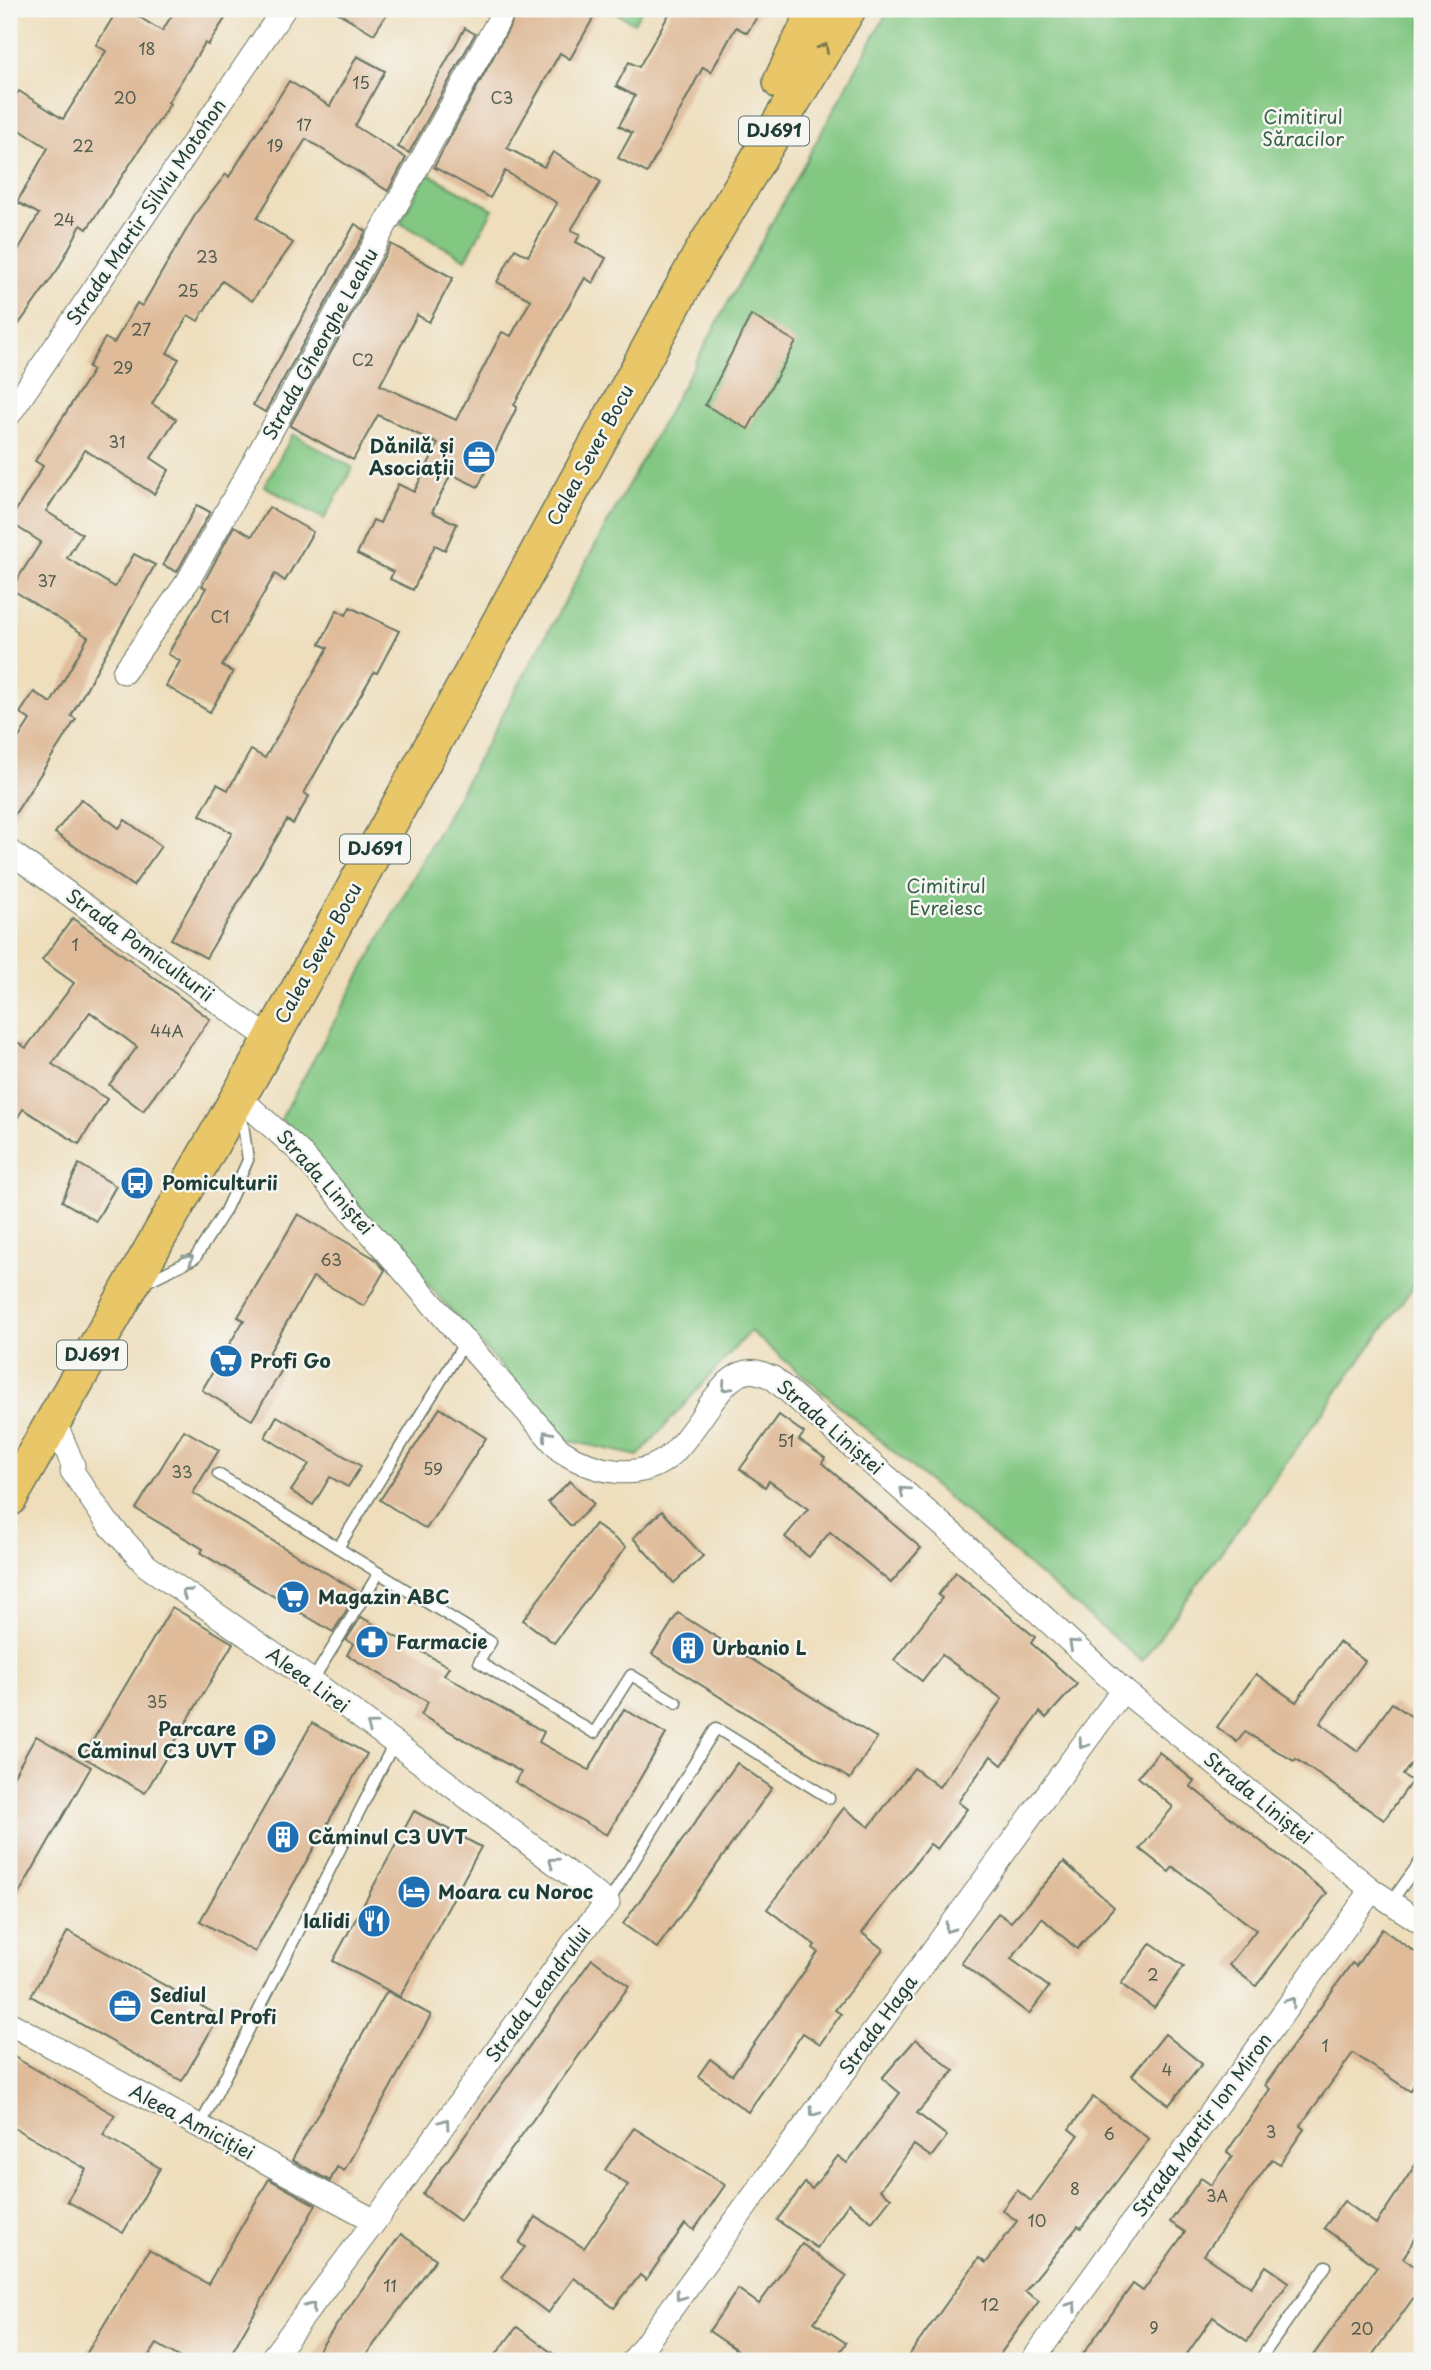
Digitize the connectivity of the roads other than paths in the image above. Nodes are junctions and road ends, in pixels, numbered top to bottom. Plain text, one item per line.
1 (284, 9) edge
2 (505, 9) edge
3 (816, 9) edge
4 (848, 9) edge
5 (701, 254) junction
6 (9, 415) edge
7 (124, 672) dead end
8 (9, 851) edge
9 (271, 1040) junction
10 (239, 1096) junction
11 (466, 1341) junction
12 (54, 1420) junction
13 (218, 1474) dead end
14 (9, 1499) edge
15 (338, 1548) junction
16 (379, 1573) junction
17 (312, 1681) junction
18 (1123, 1689) junction
19 (677, 1703) dead end
20 (394, 1743) junction
21 (830, 1798) dead end
22 (1422, 1859) edge
23 (1381, 1896) junction
24 (608, 1903) junction
25 (1422, 1923) edge
26 (9, 2022) edge
27 (200, 2126) junction
28 (375, 2221) junction
29 (1326, 2266) dead end
30 (270, 2361) edge
31 (633, 2361) edge
32 (1032, 2361) edge
33 (1259, 2361) edge

1 - 6 street, Strada Martir Silviu Motohon
2 - 7 street, Strada Gheorghe Leahu
3 - 5 main road, Calea Sever Bocu / DJ691
5 -> 4 main road, Calea Sever Bocu / DJ691
5 - 9 main road, Calea Sever Bocu / DJ691
8 - 9 street, Strada Pomiculturii
9 - 10 main road, Calea Sever Bocu / DJ691
10 - 11 street, Strada Liniștei
10 - 12 main road, Calea Sever Bocu / DJ691
11 - 15 lane
18 -> 11 street, Strada Liniștei
12 - 14 main road, Calea Sever Bocu / DJ691
17 -> 12 street, Aleea Lirei
13 - 15 lane
15 - 16 lane
16 - 17 lane
16 - 19 lane
20 -> 17 street, Aleea Lirei
18 - 23 street, Strada Liniștei
18 -> 31 street, Strada Haga
24 -> 20 street, Aleea Lirei
20 - 27 lane
21 - 24 lane, Strada Leandrului
22 - 23 lane
23 - 25 street, Strada Liniștei
32 -> 23 street, Strada Martir Ion Miron
28 -> 24 street, Strada Leandrului
26 - 27 street, Aleea Amiciției
27 - 28 street, Aleea Amiciției
30 -> 28 street, Strada Leandrului
29 - 33 lane

